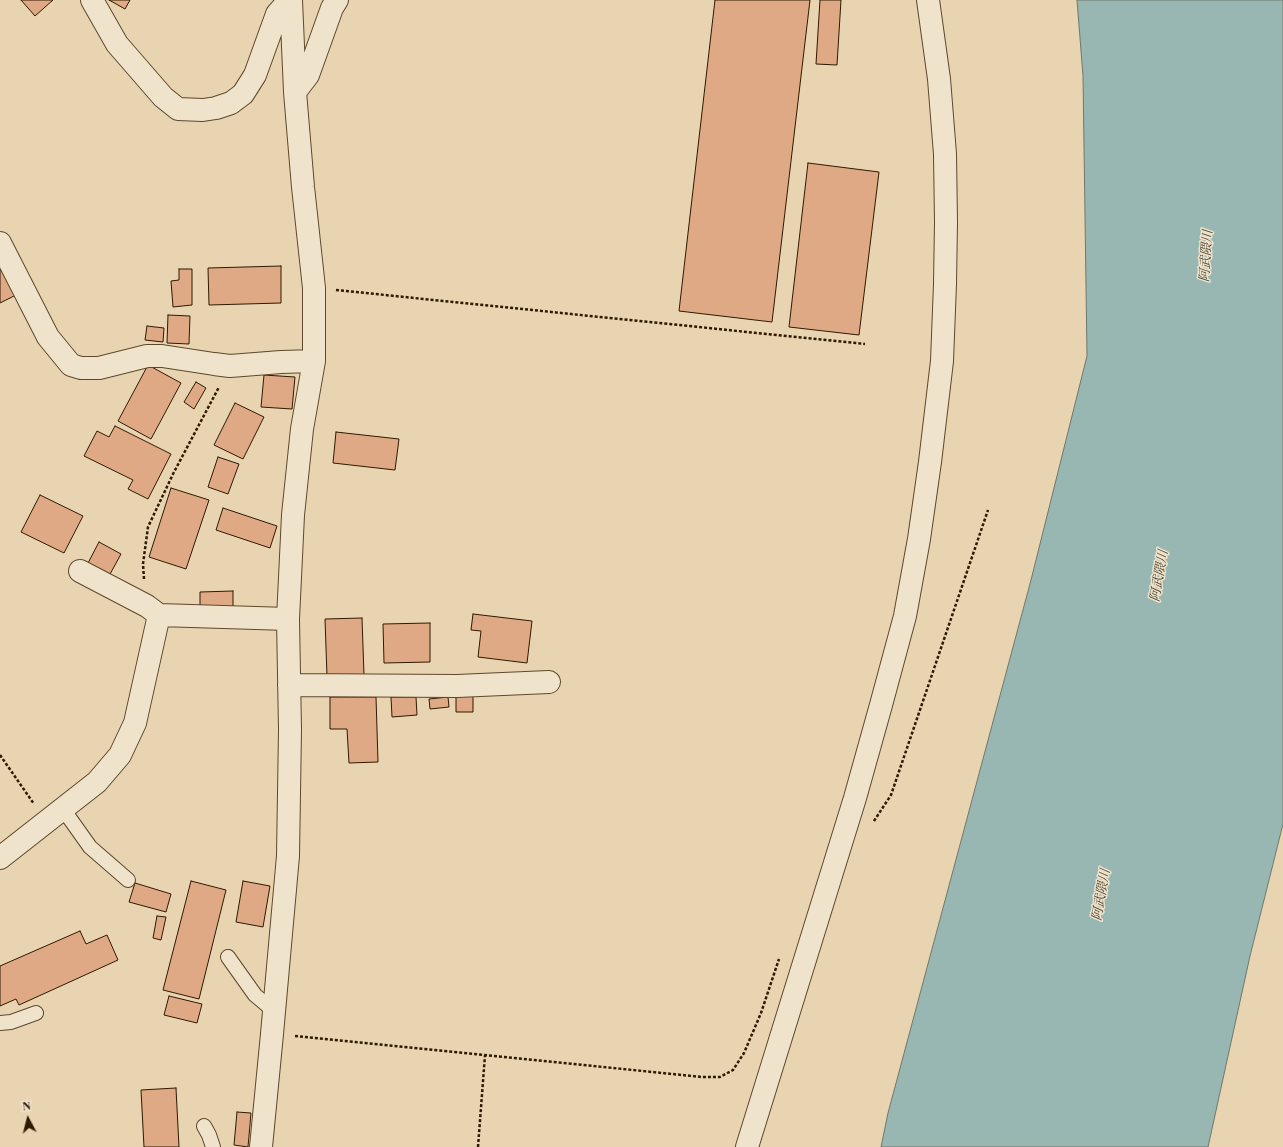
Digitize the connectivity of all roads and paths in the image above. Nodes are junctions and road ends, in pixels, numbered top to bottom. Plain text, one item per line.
1 (92, 0) edge
2 (337, 0) edge
3 (928, 0) edge
4 (291, 1) edge
5 (295, 92) junction
6 (0, 243) edge
7 (314, 288) junction
8 (864, 344) dead end
9 (314, 361) junction
10 (230, 366) junction
11 (80, 570) dead end
12 (153, 611) junction
13 (288, 619) junction
14 (548, 682) dead end
15 (290, 685) junction
16 (0, 755) edge
17 (63, 809) junction
18 (46, 822) junction
19 (0, 858) edge
20 (128, 880) dead end
21 (228, 957) dead end
22 (274, 1011) junction
23 (36, 1013) dead end
24 (0, 1023) edge
25 (272, 1034) junction
26 (486, 1055) junction
27 (702, 1077) dead end
28 (204, 1126) dead end
29 (213, 1147) edge
30 (261, 1147) edge
31 (478, 1147) edge
32 (747, 1147) edge

1 - 4 street
2 - 5 street
3 - 32 street
4 - 5 street
5 - 7 street
6 - 10 street
7 - 8 path
7 - 9 street
9 - 10 street
9 - 13 street
10 - 12 path
11 - 12 street
12 - 13 street
12 - 17 street
13 - 15 street
14 - 15 street
15 - 22 street
16 - 18 path
17 - 18 street
17 - 20 lane
18 - 19 street
21 - 22 lane
22 - 25 street
23 - 24 lane
25 - 26 path
25 - 30 street
26 - 27 path
26 - 31 path
28 - 29 lane

